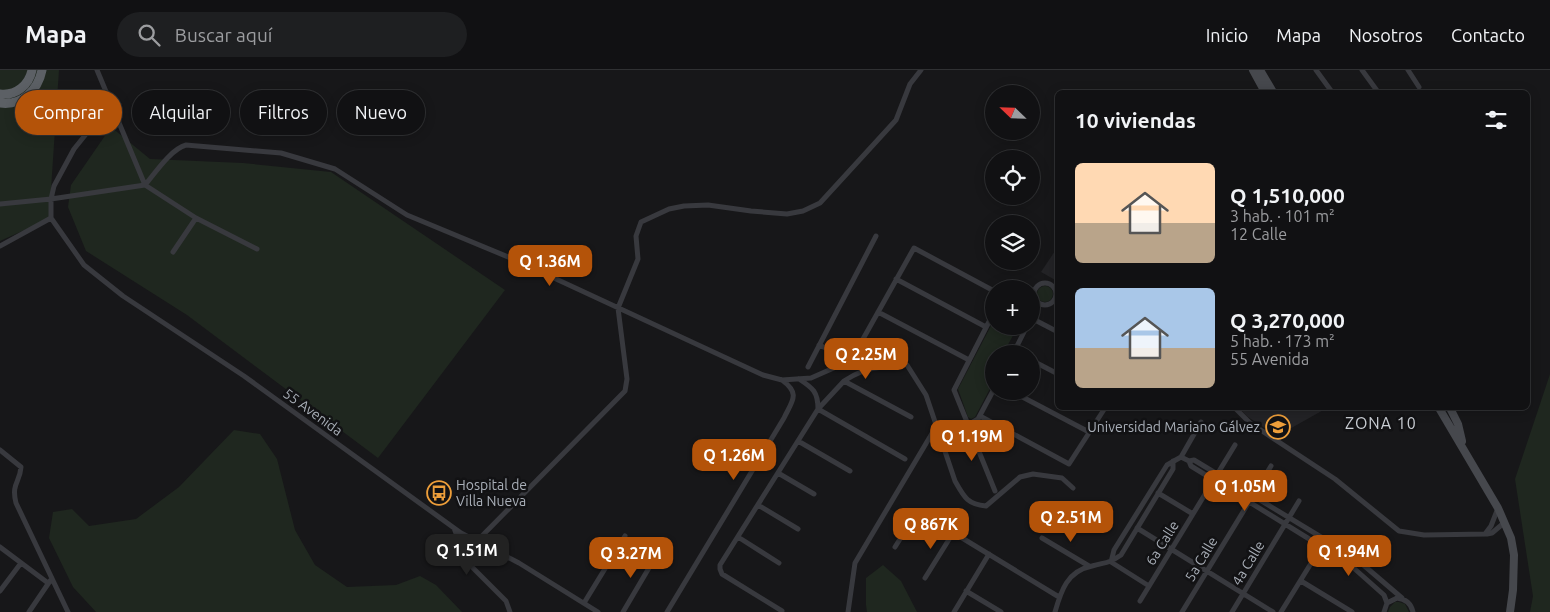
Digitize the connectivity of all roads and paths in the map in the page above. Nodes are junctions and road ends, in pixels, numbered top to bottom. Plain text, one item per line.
1 (32, 70) edge
2 (42, 70) edge
3 (97, 70) edge
4 (921, 70) edge
5 (1253, 70) edge
6 (1260, 70) edge
7 (1316, 70) edge
8 (1362, 70) edge
9 (1408, 70) edge
10 (1419, 87) dead end
11 (106, 90) edge
12 (1264, 90) edge
13 (1272, 90) edge
14 (1331, 90) edge
15 (1377, 90) edge
16 (0, 94) edge
17 (0, 103) edge
18 (122, 127) edge
19 (85, 135) edge
20 (145, 185) junction
21 (50, 199) junction
22 (0, 204) edge
23 (51, 218) junction
24 (196, 218) junction
25 (876, 236) dead end
26 (0, 246) edge
27 (257, 249) dead end
28 (173, 252) dead end
29 (896, 279) junction
30 (1040, 285) edge
31 (985, 286) edge
32 (1055, 289) edge
33 (1055, 300) edge
34 (1040, 304) edge
35 (618, 308) junction
36 (878, 312) junction
37 (1040, 323) edge
38 (985, 326) edge
39 (985, 329) edge
40 (1055, 330) edge
41 (819, 345) junction
42 (969, 360) junction
43 (1040, 365) edge
44 (808, 367) dead end
45 (883, 367) dead end
46 (1055, 372) edge
47 (799, 379) junction
48 (782, 380) junction
49 (844, 381) junction
50 (988, 400) edge
51 (1028, 400) edge
52 (818, 409) junction
53 (1104, 410) edge
54 (1237, 410) edge
55 (1441, 410) edge
56 (1451, 410) edge
57 (980, 416) junction
58 (911, 417) dead end
59 (1201, 422) dead end
60 (1458, 424) junction
61 (937, 425) junction
62 (968, 425) junction
63 (1089, 432) junction
64 (798, 441) junction
65 (1235, 445) dead end
66 (0, 450) edge
67 (1465, 450) junction
68 (1181, 458) junction
69 (905, 459) dead end
70 (1189, 461) junction
71 (1173, 462) junction
72 (1271, 466) dead end
73 (850, 471) dead end
74 (778, 473) junction
75 (1218, 474) junction
76 (1214, 481) junction
77 (1072, 488) dead end
78 (995, 491) dead end
79 (1158, 493) junction
80 (814, 494) dead end
81 (1253, 496) junction
82 (1299, 501) dead end
83 (1248, 502) junction
84 (758, 504) junction
85 (1498, 508) junction
86 (1193, 514) junction
87 (1289, 517) junction
88 (1505, 522) junction
89 (1285, 524) junction
90 (454, 527) junction
91 (1137, 528) junction
92 (798, 529) dead end
93 (953, 533) junction
94 (1485, 534) junction
95 (624, 536) dead end
96 (738, 537) junction
97 (1042, 538) dead end
98 (1326, 539) junction
99 (478, 540) junction
100 (0, 547) edge
101 (895, 547) dead end
102 (1321, 547) junction
103 (1172, 550) junction
104 (989, 554) junction
105 (656, 556) dead end
106 (1111, 562) junction
107 (21, 563) junction
108 (779, 563) dead end
109 (1089, 566) junction
110 (1207, 572) junction
111 (53, 578) junction
112 (925, 578) dead end
113 (1300, 581) junction
114 (48, 583) junction
115 (1149, 586) junction
116 (966, 591) junction
117 (0, 592) edge
118 (1243, 594) junction
119 (1059, 597) junction
120 (1402, 598) junction
121 (1140, 601) dead end
122 (584, 603) junction
123 (1387, 603) junction
124 (782, 611) edge
125 (30, 612) edge
126 (68, 612) edge
127 (510, 612) edge
128 (598, 612) edge
129 (623, 612) edge
130 (667, 612) edge
131 (848, 612) edge
132 (954, 612) edge
133 (1001, 612) edge
134 (1054, 612) edge
135 (1182, 612) edge
136 (1232, 612) edge
137 (1273, 612) edge
138 (1281, 612) edge
139 (1352, 612) edge
140 (1384, 612) edge
141 (1413, 612) edge
142 (1510, 612) edge

1 - 16 highway
2 - 17 highway
3 - 11 street
4 - 35 street
5 - 12 main road
6 - 13 main road
7 - 14 street
8 - 15 street
9 - 10 street
18 - 20 street
19 - 21 street
20 - 21 street
20 - 24 street
20 - 35 street
21 - 22 street
21 - 23 street
23 - 26 street
23 - 90 street, 55 Avenida
24 - 27 street
24 - 28 street
25 - 41 street
29 - 31 street
29 - 36 street
29 - 38 street
30 - 32 street
33 - 34 street
35 - 48 street
35 - 99 street
36 - 41 street
36 - 42 street
37 - 40 street
39 - 42 street
41 - 44 street
42 - 62 street
43 - 46 street
45 - 49 street
47 - 48 street
47 - 52 street
47 - 61 street
48 - 130 street
49 - 52 street
49 - 58 street
50 - 57 street
51 - 63 street
52 - 64 street
52 - 69 street
53 - 63 street
54 - 94 street
55 - 60 main road
55 - 67 main road
56 - 60 main road
57 - 62 street
57 - 63 street
59 - 68 street
60 - 67 main road
61 - 77 street
61 - 131 street
62 - 78 street
64 - 73 street
64 - 74 street
65 - 75 street, 6a Calle
66 - 111 street
67 - 85 main road
68 - 70 street
68 - 71 street
70 - 75 street
70 - 76 street
71 - 79 street
71 - 106 street
72 - 81 street, 5a Calle
74 - 80 street
74 - 84 street
75 - 76 street, 6a Calle
75 - 81 street
76 - 83 street
76 - 86 street, 6a Calle
79 - 86 street
79 - 91 street
81 - 83 street, 5a Calle
81 - 87 street
82 - 87 street, 4a Calle
83 - 89 street
83 - 110 street, 5a Calle
84 - 92 street
84 - 96 street
85 - 88 main road
85 - 94 street
86 - 103 street, 6a Calle
87 - 89 street, 4a Calle
87 - 98 street
88 - 94 street
88 - 142 main road
89 - 102 street
89 - 118 street, 4a Calle
90 - 99 street, 55 Avenida
90 - 127 street
91 - 103 street
91 - 106 street
93 - 101 street
93 - 104 street
93 - 112 street
95 - 122 street
96 - 108 street
96 - 124 street
97 - 109 street
98 - 102 street
98 - 120 street
99 - 122 street, 55 Avenida
100 - 107 street
102 - 113 street
102 - 123 street
103 - 110 street
103 - 115 street, 6a Calle
104 - 116 street
104 - 119 street
105 - 129 street
106 - 109 street
106 - 115 street
107 - 114 street
107 - 117 street
109 - 119 street
110 - 118 street
110 - 135 street, 5a Calle
111 - 114 street
111 - 126 street
113 - 138 street
113 - 139 street
114 - 125 street
115 - 121 street, 6a Calle
116 - 132 street
116 - 133 street
118 - 136 street, 4a Calle
118 - 137 street
119 - 134 street
120 - 123 street
120 - 141 street
122 - 128 street, 55 Avenida
123 - 140 street

